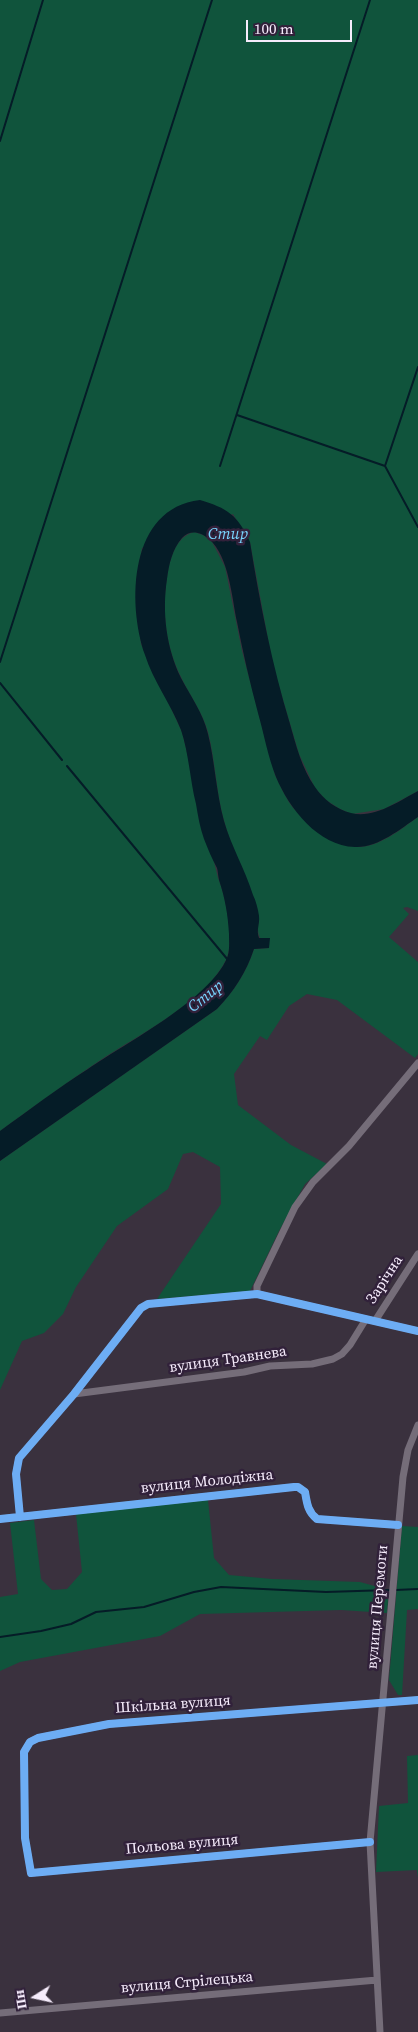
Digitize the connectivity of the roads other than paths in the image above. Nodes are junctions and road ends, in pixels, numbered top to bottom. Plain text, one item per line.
1 (418, 1063) edge
2 (418, 1254) edge
3 (257, 1294) junction
4 (366, 1319) junction
5 (376, 1321) junction
6 (418, 1331) edge
7 (74, 1394) junction
8 (418, 1425) edge
9 (20, 1517) junction
10 (0, 1520) edge
11 (398, 1525) junction
12 (418, 1700) edge
13 (384, 1703) junction
14 (25, 1838) joint
15 (370, 1842) junction
16 (377, 1980) junction
17 (0, 2013) edge
18 (380, 2032) edge

1 - 3 street
2 - 5 street, Зарічна
3 - 4 street
3 - 7 street
4 - 5 street
4 - 7 street, вулиця Травнева
5 - 6 street
7 - 9 street
8 - 11 street, вулиця Перемоги
9 - 10 street, вулиця Молодіжна
9 - 11 street, вулиця Молодіжна
11 - 13 street, вулиця Перемоги
12 - 13 street, Шкільна вулиця
13 - 14 street, Шкільна вулиця
13 - 15 street, вулиця Перемоги
14 - 15 street, Польова вулиця
15 - 16 street, вулиця Перемоги
16 - 17 street, вулиця Стрілецька
16 - 18 street, вулиця Перемоги

